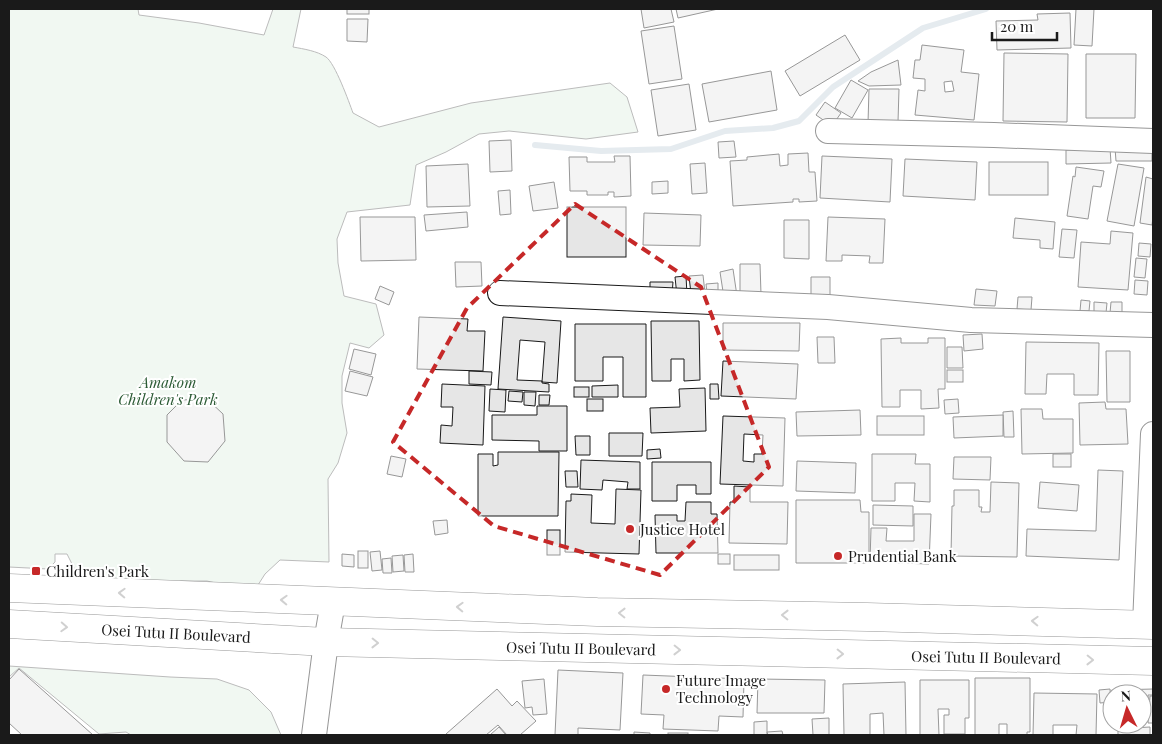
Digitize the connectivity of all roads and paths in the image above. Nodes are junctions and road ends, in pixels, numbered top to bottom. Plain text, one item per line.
1 (828, 131) dead end
2 (1153, 141) edge
3 (500, 293) dead end
4 (1153, 325) edge
5 (1153, 434) edge
6 (9, 588) edge
7 (333, 602) junction
8 (9, 624) edge
9 (1149, 625) edge
10 (326, 642) junction
11 (1153, 661) edge
12 (314, 735) edge

1 - 2 street
3 - 4 street
5 - 9 street
7 -> 6 main road
9 -> 7 main road
7 - 10 street
8 -> 10 main road, Osei Tutu II Boulevard
10 -> 11 main road, Osei Tutu II Boulevard
10 - 12 street

